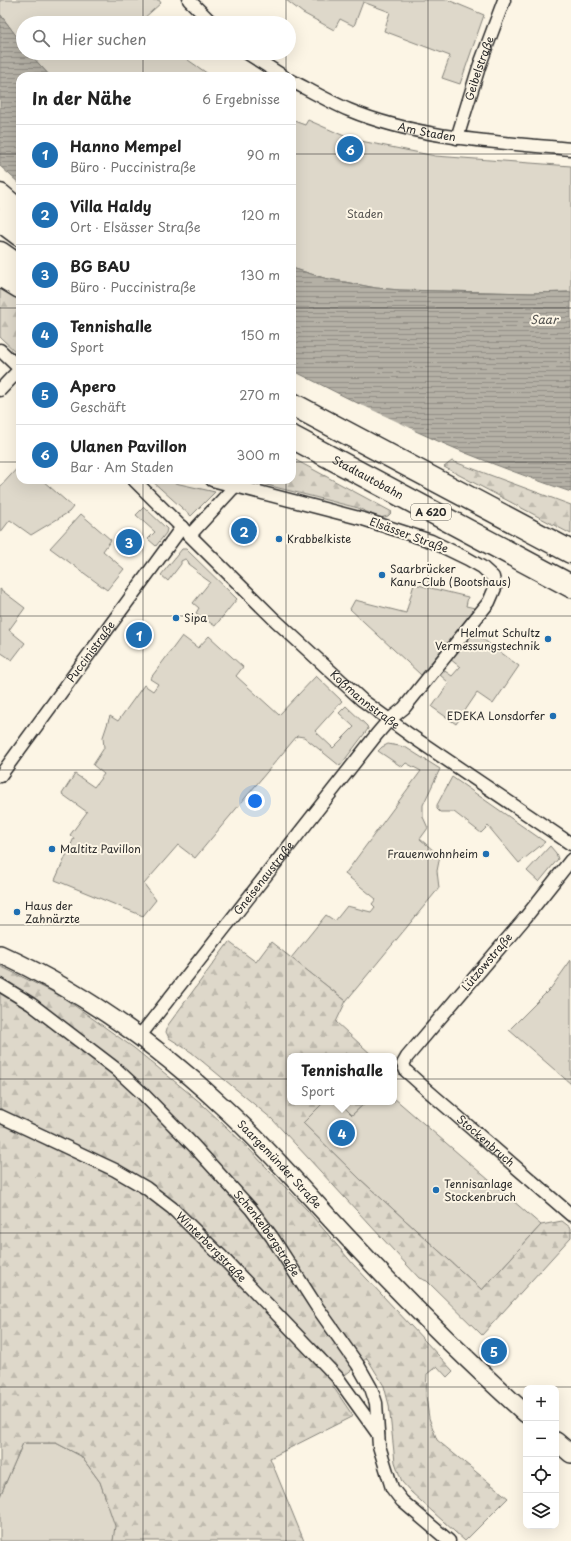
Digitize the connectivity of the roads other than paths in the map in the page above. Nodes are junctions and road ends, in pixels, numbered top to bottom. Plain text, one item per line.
1 (189, 0) edge
2 (504, 0) edge
3 (205, 16) edge
4 (258, 60) edge
5 (277, 72) edge
6 (296, 83) edge
7 (457, 138) junction
8 (571, 149) edge
9 (0, 195) edge
10 (16, 209) edge
11 (0, 220) edge
12 (16, 232) edge
13 (0, 253) edge
14 (16, 264) edge
15 (0, 275) edge
16 (16, 285) edge
17 (0, 350) edge
18 (16, 365) edge
19 (16, 373) edge
20 (0, 390) edge
21 (296, 406) edge
22 (296, 439) edge
23 (138, 484) edge
24 (228, 484) edge
25 (236, 486) junction
26 (186, 531) junction
27 (571, 552) edge
28 (571, 586) edge
29 (389, 720) junction
30 (0, 776) edge
31 (571, 844) edge
32 (571, 860) edge
33 (0, 954) edge
34 (0, 985) edge
35 (138, 1037) junction
36 (403, 1064) joint
37 (0, 1116) edge
38 (571, 1215) edge
39 (523, 1411) edge
40 (378, 1434) junction
41 (559, 1444) edge
42 (571, 1454) edge
43 (449, 1541) edge

1 - 3 street
2 - 7 street, Geibelstraße
4 - 5 street
6 - 7 street, Am Staden
7 - 8 street, Am Staden
9 - 10 highway
11 - 12 highway
13 - 14 highway
15 - 16 highway
17 - 18 street
19 - 20 street
21 - 27 highway, A 620
22 - 28 highway, Stadtautobahn / A 620
23 - 26 street, Koßmannstraße
24 - 25 street, Elsässer Straße
25 - 26 street
25 - 29 street, Elsässer Straße
26 - 29 street, Koßmannstraße
26 - 30 street, Puccinistraße
29 - 31 street, Koßmannstraße
29 - 35 street, Gneisenaustraße
32 - 36 street, Lützowstraße
33 - 35 street, Saargemünder Straße
34 - 40 street, Schenkelbergstraße
35 - 39 street, Saargemünder Straße
36 - 38 street, Stockenbruch
37 - 40 street, Winterbergstraße
40 - 43 street, Schenkelbergstraße
41 - 42 street

